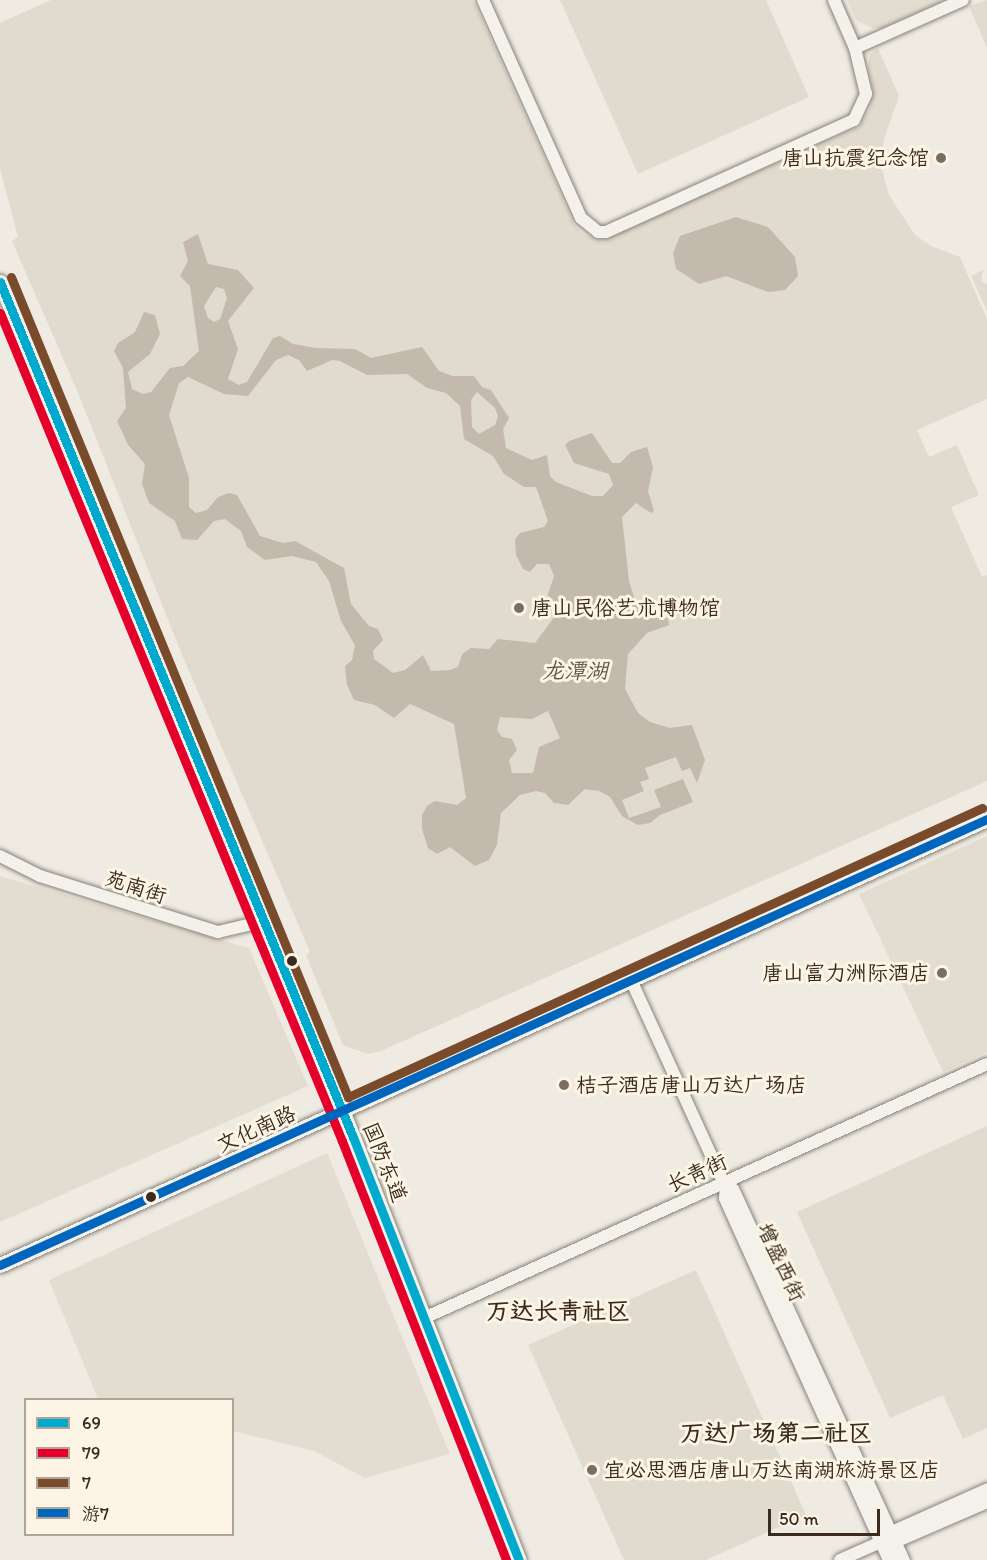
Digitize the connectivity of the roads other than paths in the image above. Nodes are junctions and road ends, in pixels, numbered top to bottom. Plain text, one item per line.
1 (483, 0) edge
2 (834, 0) edge
3 (963, 0) edge
4 (855, 48) junction
5 (0, 282) edge
6 (987, 819) edge
7 (0, 856) edge
8 (264, 921) junction
9 (631, 980) junction
10 (987, 1064) edge
11 (342, 1113) junction
12 (724, 1183) junction
13 (0, 1265) edge
14 (424, 1318) junction
15 (987, 1487) edge
16 (987, 1495) edge
17 (987, 1503) edge
18 (888, 1539) junction
19 (519, 1560) edge
20 (840, 1560) edge
21 (887, 1560) edge
22 (896, 1560) edge
23 (904, 1560) edge

1 - 4 street
2 - 4 street
3 - 4 street
5 - 8 street, 国防东道
6 - 9 street, 文化南路
7 - 8 street, 苑南街
8 - 11 street, 国防东道
9 - 11 street, 文化南路
9 - 12 street, 增盛西街
10 - 12 street, 长青街
11 - 13 street, 文化南路
11 - 14 street, 国防东道
12 - 14 street, 长青街
12 - 18 street, 增盛西街
14 - 19 street, 国防东道
15 - 18 street
16 - 18 street
17 - 18 street
18 - 20 street
18 - 21 street
18 - 22 street, 增盛西街
18 - 23 street

